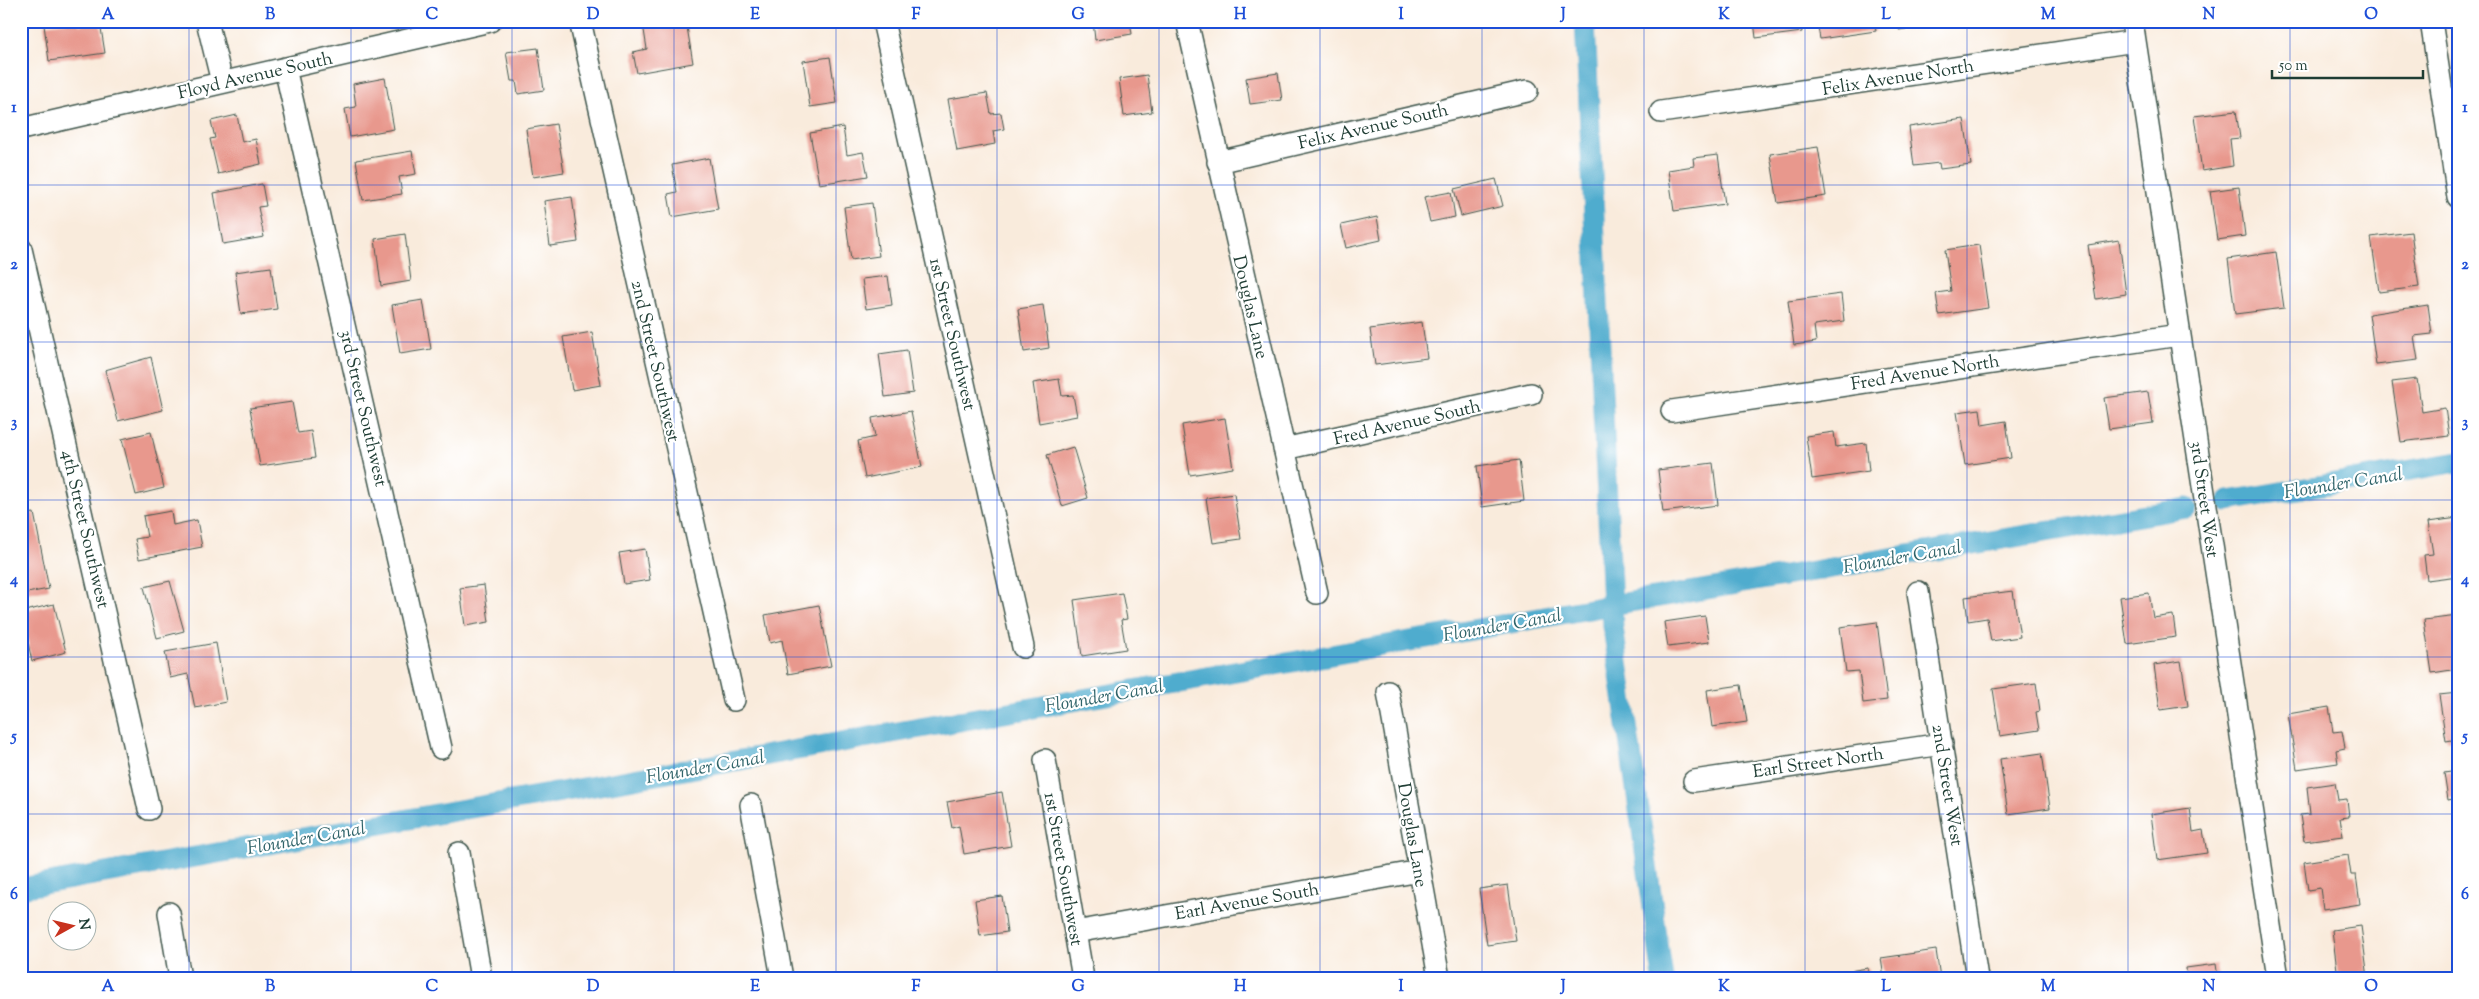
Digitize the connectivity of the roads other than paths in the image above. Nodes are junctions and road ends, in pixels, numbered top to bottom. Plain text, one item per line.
1 (208, 21) edge
2 (490, 21) edge
3 (580, 21) edge
4 (883, 21) edge
5 (1187, 21) edge
6 (2431, 21) edge
7 (2133, 31) edge
8 (285, 68) junction
9 (222, 82) junction
10 (1527, 91) dead end
11 (1661, 112) dead end
12 (21, 128) edge
13 (1218, 162) junction
14 (2458, 197) edge
15 (21, 249) edge
16 (2179, 334) junction
17 (1531, 394) dead end
18 (1672, 411) dead end
19 (1284, 449) junction
20 (1918, 592) dead end
21 (1317, 593) dead end
22 (1023, 647) dead end
23 (1388, 692) dead end
24 (734, 700) dead end
25 (1942, 744) junction
26 (442, 748) dead end
27 (1045, 760) dead end
28 (1694, 781) dead end
29 (751, 805) dead end
30 (149, 809) dead end
31 (459, 853) dead end
32 (1420, 871) junction
33 (169, 913) dead end
34 (1075, 932) junction
35 (180, 978) edge
36 (482, 978) edge
37 (782, 978) edge
38 (1083, 978) edge
39 (1439, 978) edge
40 (1978, 978) edge
41 (2278, 978) edge

1 - 9 street
2 - 8 street, Floyd Avenue South
3 - 24 street, 2nd Street Southwest
4 - 22 street, 1st Street Southwest
5 - 13 street, Douglas Lane
6 - 14 street
7 - 11 street, Felix Avenue North
7 - 16 street, 3rd Street West
8 - 9 street, Floyd Avenue South
8 - 26 street, 3rd Street Southwest
9 - 12 street, Floyd Avenue South
10 - 13 street, Felix Avenue South
13 - 19 street, Douglas Lane
15 - 30 street, 4th Street Southwest
16 - 18 street, Fred Avenue North
16 - 41 street, 3rd Street West
17 - 19 street, Fred Avenue South
19 - 21 street, Douglas Lane
20 - 25 street, 2nd Street West
23 - 32 street, Douglas Lane
25 - 28 street, Earl Street North
25 - 40 street, 2nd Street West
27 - 34 street, 1st Street Southwest
29 - 37 street
31 - 36 street
32 - 34 street, Earl Avenue South
32 - 39 street, Douglas Lane
33 - 35 street
34 - 38 street, 1st Street Southwest

